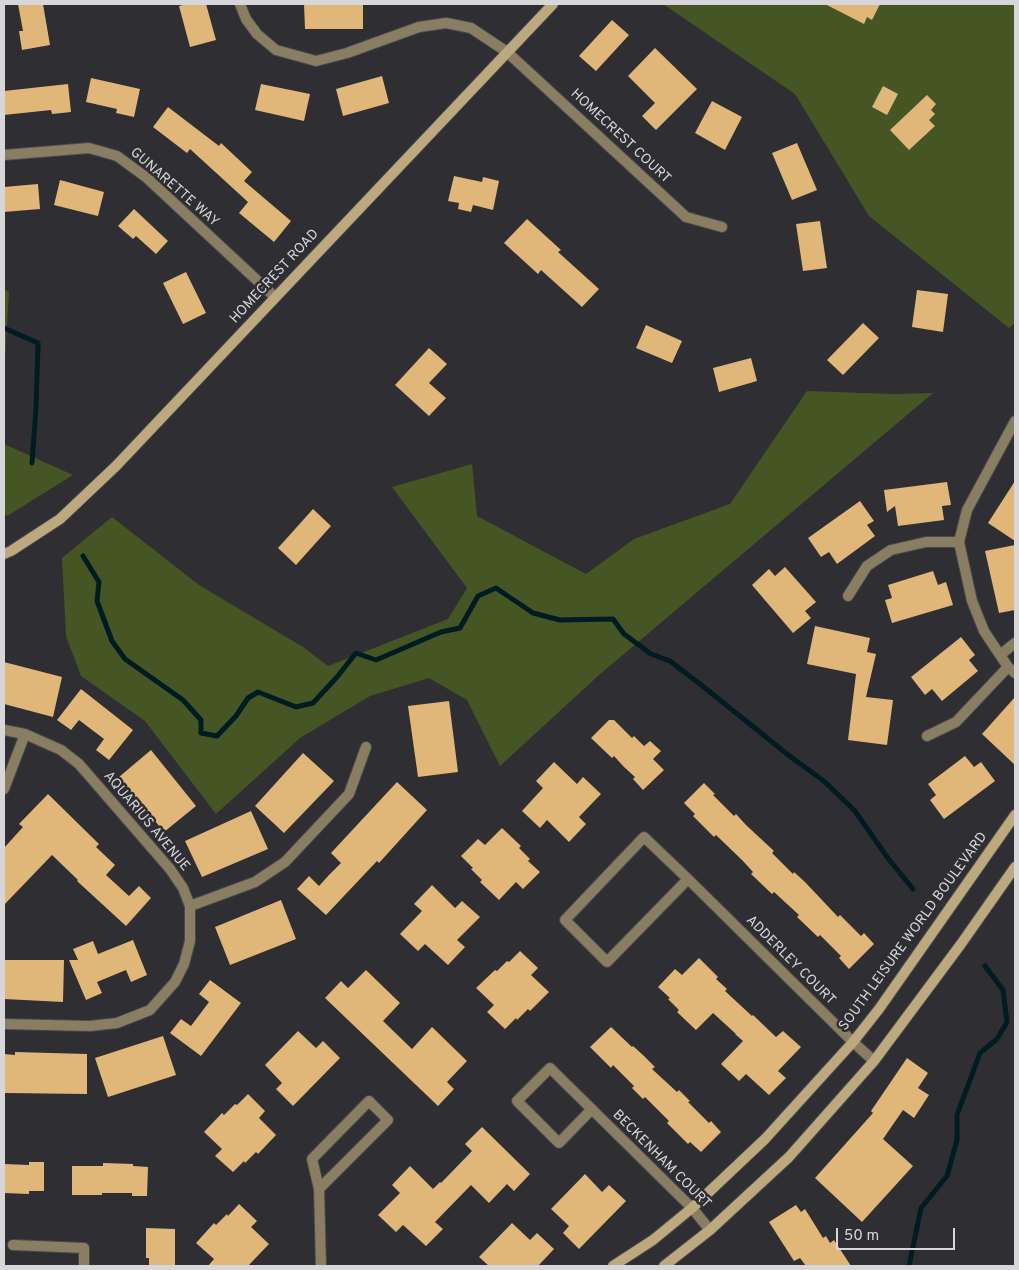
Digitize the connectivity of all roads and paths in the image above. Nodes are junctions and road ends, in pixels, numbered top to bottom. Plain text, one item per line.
1 (240, 4) edge
2 (554, 4) edge
3 (507, 52) junction
4 (4, 155) edge
5 (722, 227) dead end
6 (275, 297) junction
7 (1015, 421) edge
8 (959, 542) junction
9 (4, 554) edge
10 (848, 596) dead end
11 (1015, 643) edge
12 (1000, 655) junction
13 (1012, 670) edge
14 (4, 730) edge
15 (24, 734) junction
16 (927, 736) dead end
17 (366, 747) dead end
18 (4, 789) edge
19 (1015, 815) edge
20 (1015, 867) edge
21 (688, 879) junction
22 (190, 906) junction
23 (4, 1024) edge
24 (853, 1042) junction
25 (874, 1061) junction
26 (592, 1109) junction
27 (319, 1189) junction
28 (692, 1208) junction
29 (710, 1230) junction
30 (13, 1245) dead end
31 (84, 1266) edge
32 (321, 1266) edge
33 (613, 1266) edge
34 (664, 1266) edge

1 - 3 street, HOMECREST COURT
2 - 3 street, HOMECREST ROAD
3 - 5 street, HOMECREST COURT
3 - 6 street, HOMECREST ROAD
4 - 6 street, GUNARETTE WAY
6 - 9 street, HOMECREST ROAD
7 - 8 street
8 - 10 street
8 - 12 street
11 - 12 street
12 - 13 street
13 - 16 street
14 - 15 street, AQUARIUS AVENUE
15 - 18 street
15 - 22 street, AQUARIUS AVENUE
17 - 22 street
19 - 24 street, SOUTH LEISURE WORLD BOULEVARD
20 - 25 street
21 - 21 street, ADDERLEY COURT
21 - 24 street, ADDERLEY COURT
22 - 23 street, AQUARIUS AVENUE
24 - 25 street, ADDERLEY COURT
24 - 28 street, SOUTH LEISURE WORLD BOULEVARD
25 - 29 street
26 - 26 street, BECKENHAM COURT
26 - 28 street, BECKENHAM COURT
27 - 27 street
27 - 32 street
28 - 29 street, BECKENHAM COURT
28 - 33 street, SOUTH LEISURE WORLD BOULEVARD
29 - 34 street
30 - 31 street

